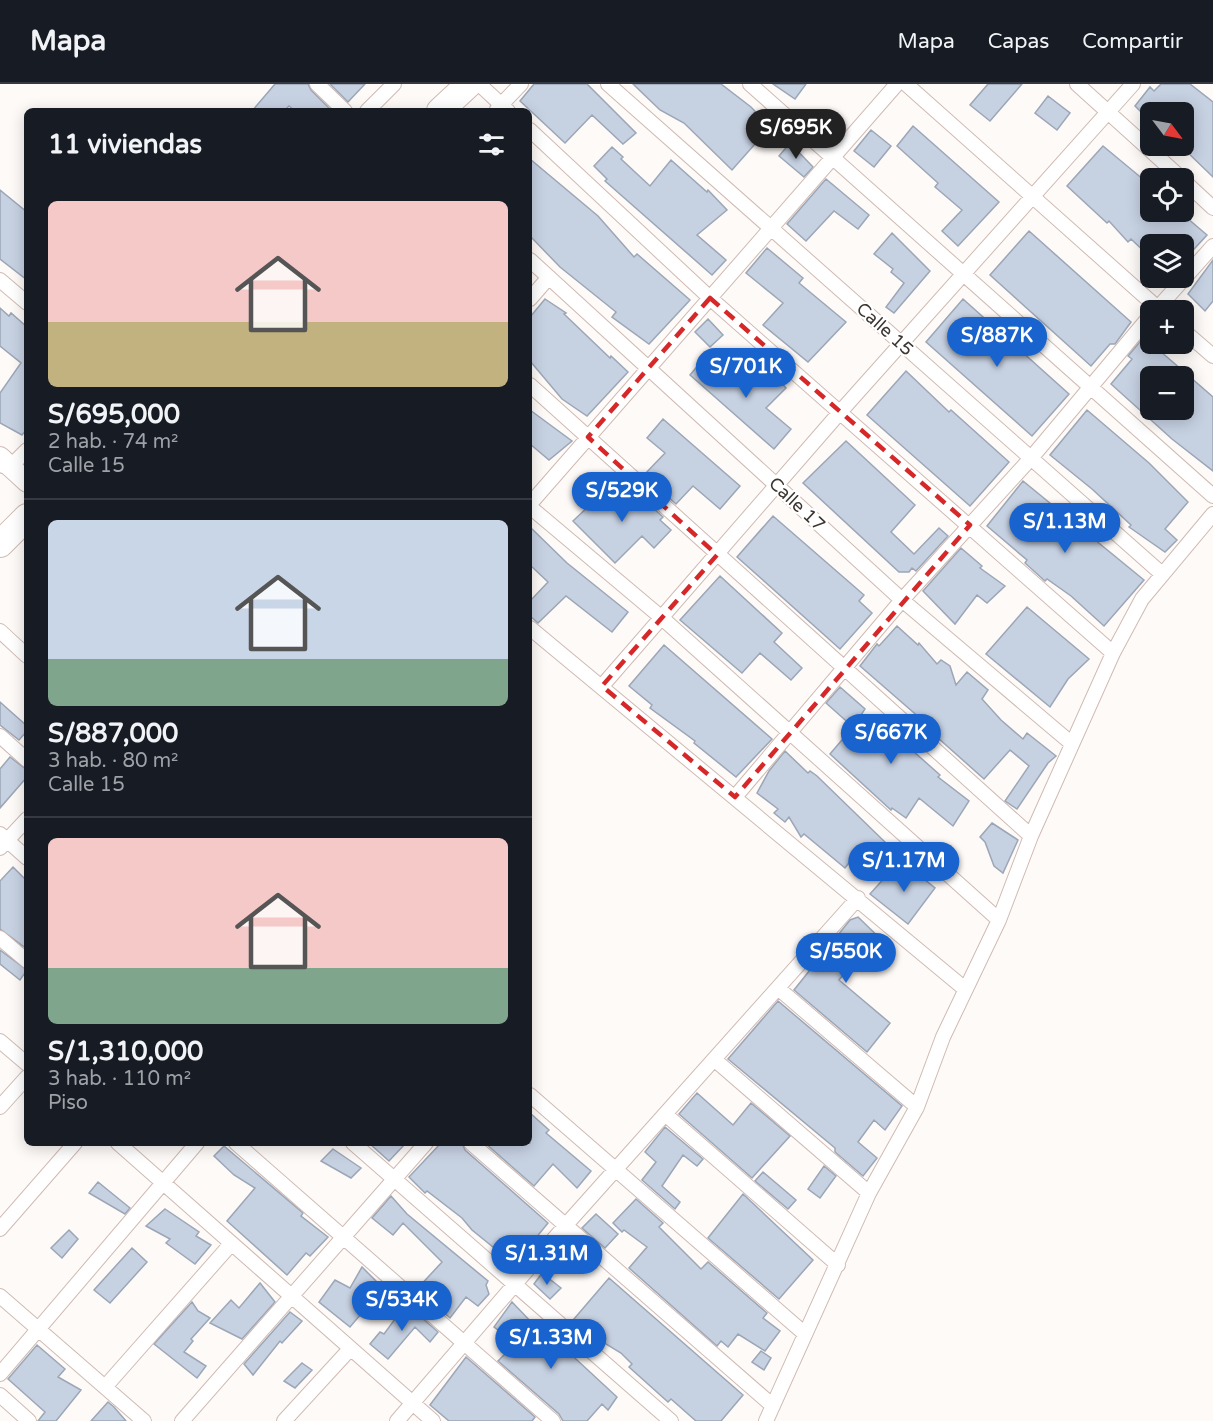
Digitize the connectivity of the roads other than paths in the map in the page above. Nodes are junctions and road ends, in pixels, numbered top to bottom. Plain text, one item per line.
1 (317, 84) edge
2 (394, 84) edge
3 (469, 84) edge
4 (479, 84) edge
5 (521, 84) edge
6 (608, 84) edge
7 (750, 84) edge
8 (897, 84) edge
9 (906, 84) edge
10 (1077, 84) edge
11 (1133, 84) edge
12 (342, 108) edge
13 (371, 108) edge
14 (443, 108) edge
15 (501, 108) edge
16 (503, 108) edge
17 (1108, 111) junction
18 (532, 132) edge
19 (832, 156) junction
20 (1169, 168) edge
21 (1194, 191) edge
22 (1032, 195) junction
23 (1213, 208) edge
24 (771, 226) junction
25 (1213, 246) edge
26 (532, 262) edge
27 (964, 274) junction
28 (549, 277) junction
29 (0, 280) edge
30 (532, 297) edge
31 (710, 298) junction
32 (24, 300) edge
33 (1144, 300) edge
34 (1166, 300) edge
35 (1140, 329) edge
36 (1194, 340) edge
37 (901, 343) junction
38 (1213, 356) edge
39 (650, 369) junction
40 (1091, 386) junction
41 (532, 387) edge
42 (841, 411) junction
43 (588, 437) junction
44 (24, 452) edge
45 (1032, 457) junction
46 (3, 463) edge
47 (24, 480) edge
48 (776, 485) junction
49 (1213, 496) edge
50 (532, 504) edge
51 (532, 508) edge
52 (1213, 514) edge
53 (24, 520) edge
54 (970, 525) junction
55 (0, 544) edge
56 (717, 555) junction
57 (1162, 574) junction
58 (902, 600) junction
59 (662, 618) junction
60 (532, 630) edge
61 (0, 632) edge
62 (24, 653) edge
63 (1113, 654) junction
64 (844, 667) junction
65 (602, 687) junction
66 (789, 732) junction
67 (0, 736) edge
68 (1071, 743) junction
69 (24, 757) edge
70 (735, 797) junction
71 (24, 822) edge
72 (1031, 836) junction
73 (2, 841) edge
74 (24, 856) edge
75 (858, 898) junction
76 (999, 920) junction
77 (0, 938) edge
78 (24, 958) edge
79 (779, 989) junction
80 (964, 989) junction
81 (0, 1041) edge
82 (716, 1060) junction
83 (24, 1061) edge
84 (24, 1080) edge
85 (532, 1097) edge
86 (0, 1107) edge
87 (917, 1107) junction
88 (665, 1114) junction
89 (72, 1146) edge
90 (121, 1146) edge
91 (194, 1146) edge
92 (239, 1146) edge
93 (357, 1146) edge
94 (423, 1146) edge
95 (474, 1146) edge
96 (615, 1172) junction
97 (395, 1178) junction
98 (163, 1183) junction
99 (869, 1193) junction
100 (565, 1226) junction
101 (0, 1229) edge
102 (344, 1237) junction
103 (231, 1244) junction
104 (838, 1265) junction
105 (514, 1286) junction
106 (292, 1295) junction
107 (0, 1296) edge
108 (39, 1328) junction
109 (805, 1334) junction
110 (463, 1342) junction
111 (350, 1349) junction
112 (0, 1374) edge
113 (105, 1387) junction
114 (0, 1395) edge
115 (413, 1403) junction
116 (773, 1406) junction
117 (29, 1421) edge
118 (144, 1421) edge
119 (182, 1421) edge
120 (284, 1421) edge
121 (397, 1421) edge
122 (433, 1421) edge
123 (553, 1421) edge
124 (671, 1421) edge
125 (766, 1421) edge

1 - 12 street
2 - 13 street
3 - 14 highway
4 - 15 street
5 - 16 street
6 - 24 street, Calle 15
7 - 19 street
8 - 19 street
9 - 22 street
10 - 17 street
11 - 17 street
17 - 20 street
17 - 22 street
18 - 31 street
19 - 24 street
19 - 27 street
21 - 23 street
22 - 27 street
22 - 33 street
24 - 31 street
24 - 37 street, Calle 15
25 - 34 street
26 - 28 street, Calle 17
27 - 37 street
27 - 40 street
28 - 30 street
28 - 39 street, Calle 17
29 - 32 street
31 - 39 street
31 - 42 street
35 - 40 street
36 - 38 street
37 - 42 street
37 - 45 street, Calle 15
39 - 43 street
39 - 48 street, Calle 17
40 - 45 street
40 - 49 street
41 - 43 street
42 - 48 street
42 - 54 street
43 - 50 street
43 - 56 street
44 - 46 street
45 - 54 street
45 - 57 street, Calle 15
46 - 47 street
48 - 56 street
48 - 58 street, Calle 17
51 - 59 street
52 - 57 street
53 - 55 highway
54 - 58 street
54 - 63 street
56 - 59 street
56 - 64 street
57 - 63 street
58 - 64 street
58 - 68 street, Calle 17
59 - 65 street
59 - 66 street
60 - 65 street
61 - 62 street
63 - 68 street
64 - 66 street
64 - 72 street
65 - 70 street
66 - 70 street
66 - 76 street
67 - 69 street
68 - 72 street
70 - 75 street
71 - 73 street
72 - 76 street
73 - 74 street
75 - 79 street
75 - 80 street
76 - 80 street
77 - 78 street
79 - 82 street
79 - 87 street
80 - 87 street
81 - 83 street
82 - 88 street
82 - 99 street
84 - 86 street
85 - 96 street
87 - 99 street
88 - 96 street
88 - 104 street
89 - 101 street
90 - 98 street
91 - 98 street
92 - 102 street
93 - 97 street
94 - 97 street
95 - 100 street
96 - 100 street
96 - 109 street
97 - 102 street
97 - 105 street
98 - 103 street
98 - 108 street
99 - 104 street
100 - 105 street
100 - 116 street
102 - 106 street
102 - 110 street
103 - 106 street
103 - 113 street
104 - 109 street
105 - 110 street
105 - 124 street
106 - 111 street
106 - 119 street
107 - 108 street
108 - 112 street
108 - 113 street
109 - 116 street
110 - 115 street
110 - 123 street
111 - 115 street
111 - 120 street
113 - 118 street
114 - 117 street
115 - 121 street
115 - 122 street
116 - 125 street

